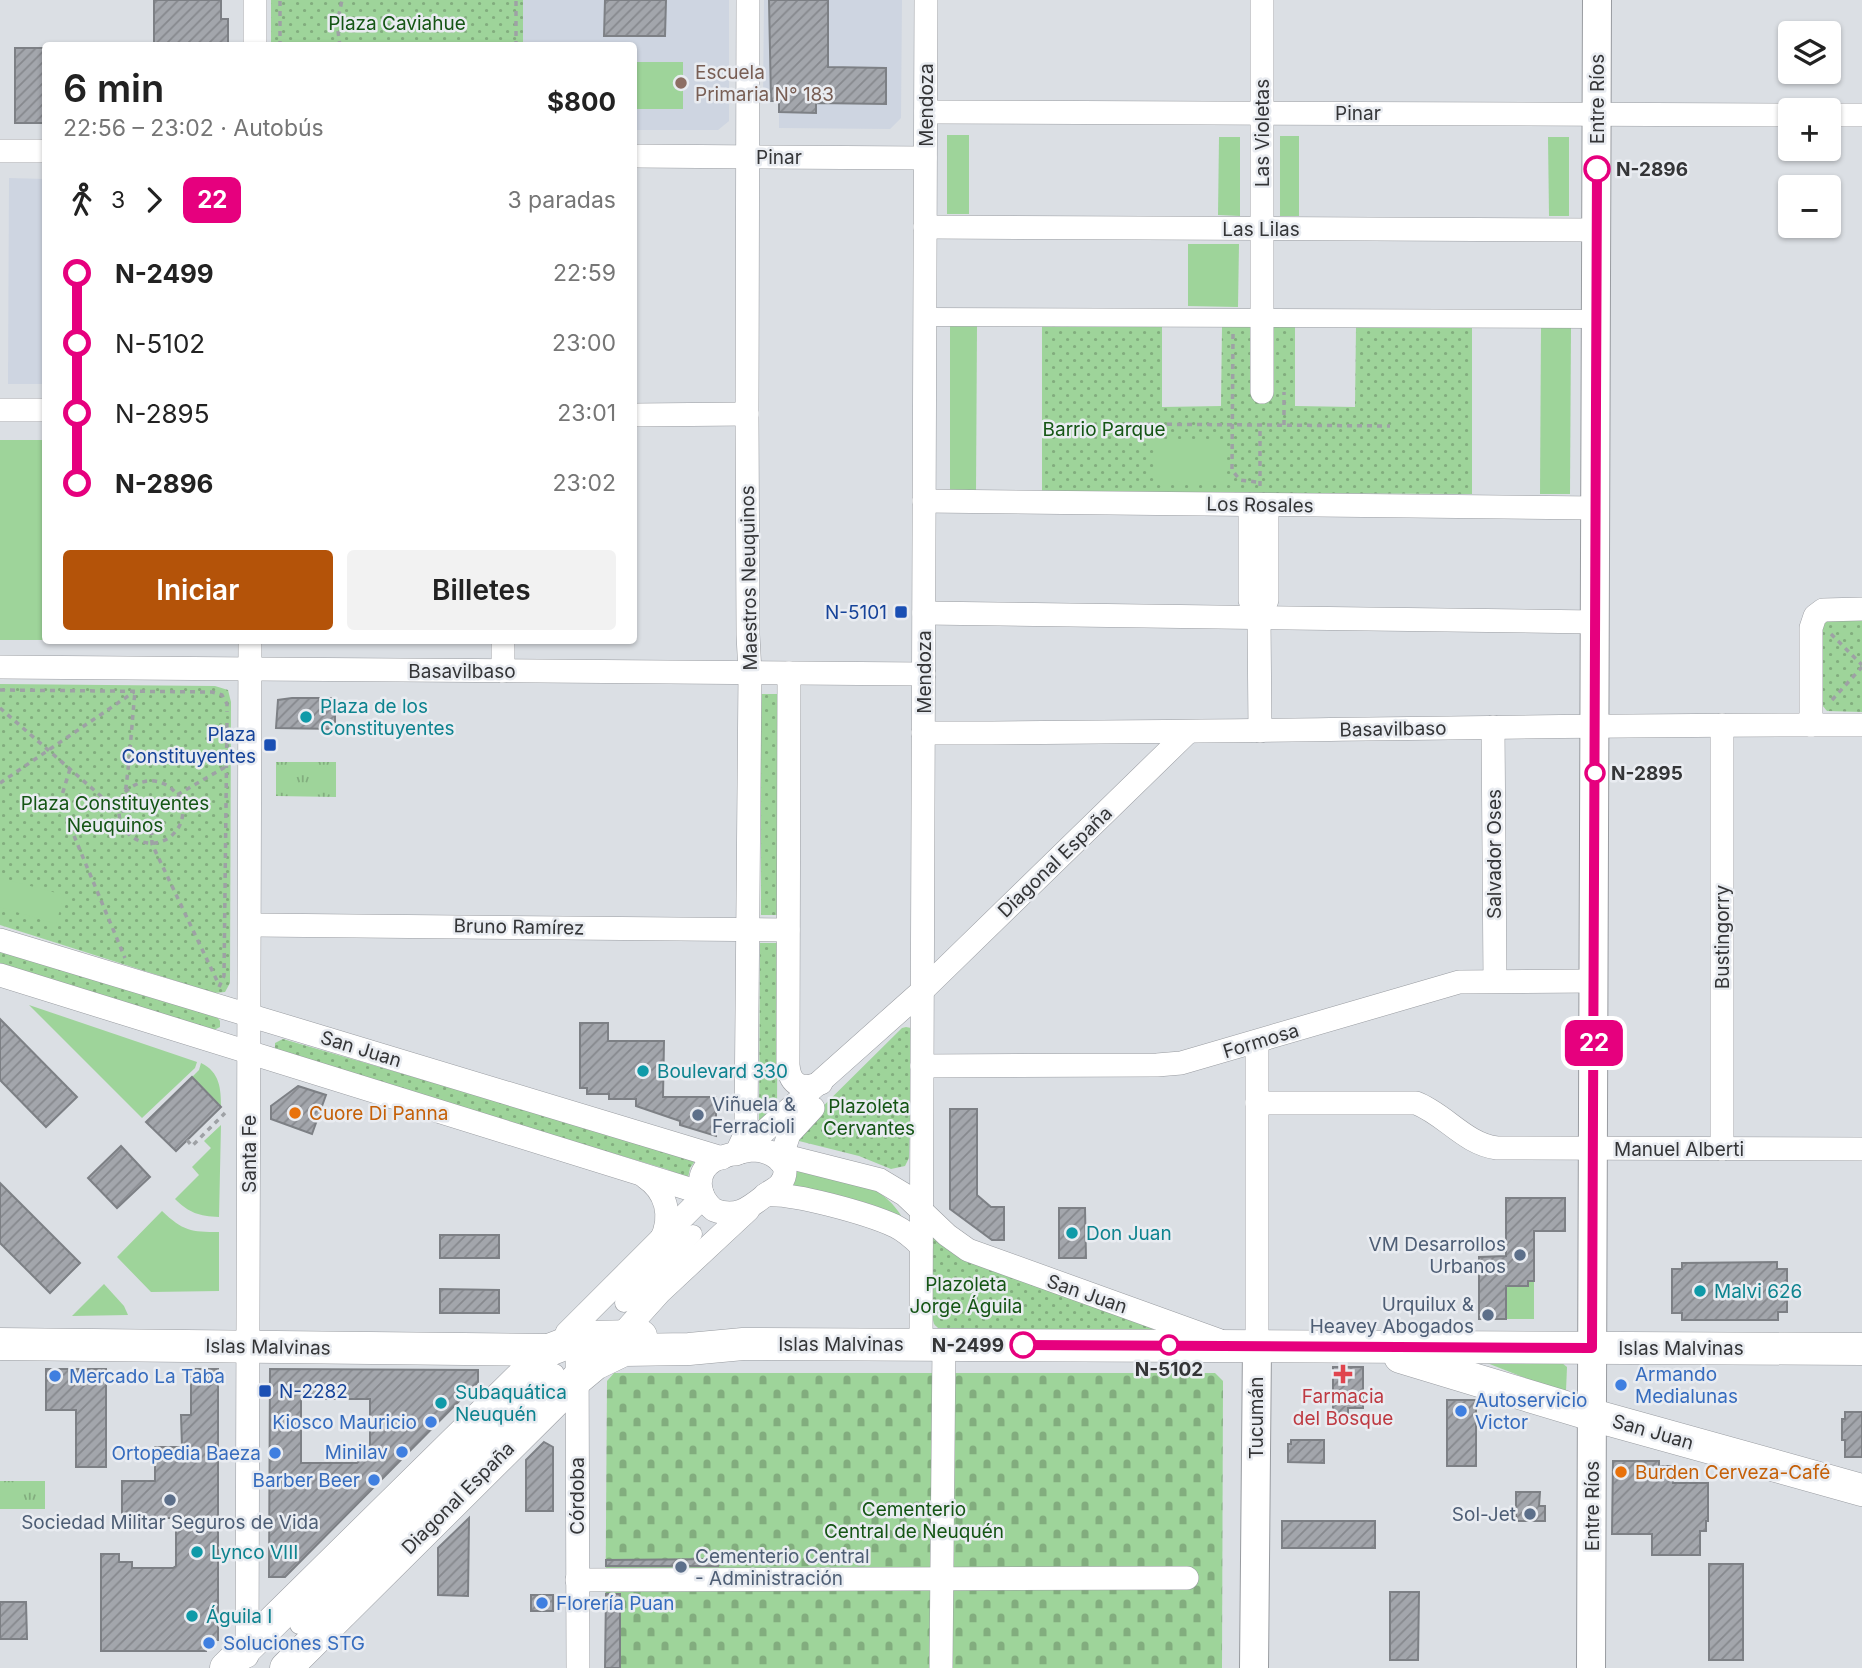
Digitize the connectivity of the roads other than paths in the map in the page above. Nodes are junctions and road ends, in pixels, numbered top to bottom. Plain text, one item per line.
1 (255, 0) edge
2 (748, 0) edge
3 (926, 0) edge
4 (1262, 0) edge
5 (1597, 0) edge
6 (255, 42) edge
7 (926, 112) junction
8 (1262, 113) junction
9 (1597, 114) junction
10 (1778, 115) edge
11 (1841, 115) edge
12 (1862, 115) edge
13 (0, 151) edge
14 (42, 151) edge
15 (637, 156) edge
16 (748, 157) junction
17 (925, 158) junction
18 (925, 227) junction
19 (1262, 229) junction
20 (1596, 230) junction
21 (925, 317) junction
22 (1262, 318) junction
23 (1596, 319) junction
24 (1262, 392) dead end
25 (0, 410) edge
26 (42, 410) edge
27 (747, 414) junction
28 (637, 415) edge
29 (1259, 499) junction
30 (924, 501) junction
31 (1596, 508) junction
32 (1862, 609) edge
33 (924, 613) junction
34 (1259, 618) junction
35 (1595, 622) junction
36 (250, 644) edge
37 (503, 644) edge
38 (0, 667) edge
39 (250, 669) junction
40 (503, 671) junction
41 (750, 673) junction
42 (789, 673) junction
43 (924, 674) junction
44 (1595, 725) junction
45 (1722, 725) junction
46 (1811, 725) junction
47 (1862, 725) edge
48 (1493, 727) junction
49 (1260, 731) junction
50 (923, 733) junction
51 (1187, 733) junction
52 (250, 925) junction
53 (748, 930) junction
54 (788, 930) junction
55 (0, 940) edge
56 (0, 975) edge
57 (1495, 981) junction
58 (1594, 981) junction
59 (923, 990) junction
60 (249, 1015) junction
61 (1257, 1042) junction
62 (249, 1054) junction
63 (922, 1066) junction
64 (821, 1083) junction
65 (1257, 1103) junction
66 (1593, 1148) junction
67 (1722, 1149) junction
68 (1862, 1149) edge
69 (733, 1154) junction
70 (777, 1156) junction
71 (922, 1156) junction
72 (642, 1175) junction
73 (880, 1180) junction
74 (702, 1195) junction
75 (757, 1202) junction
76 (922, 1212) junction
77 (693, 1234) dead end
78 (661, 1240) junction
79 (921, 1246) junction
80 (624, 1303) dead end
81 (621, 1336) junction
82 (0, 1344) edge
83 (743, 1344) junction
84 (932, 1345) junction
85 (1245, 1346) junction
86 (1365, 1346) junction
87 (249, 1347) junction
88 (1592, 1348) junction
89 (1862, 1349) edge
90 (572, 1355) junction
91 (516, 1411) junction
92 (1592, 1415) junction
93 (1862, 1490) edge
94 (1188, 1578) dead end
95 (578, 1580) junction
96 (942, 1580) junction
97 (292, 1639) edge
98 (240, 1661) edge
99 (578, 1668) edge
100 (941, 1668) edge
101 (1254, 1668) edge
102 (1591, 1668) edge

1 - 6 street
2 - 16 street, Maestros Neuquinos
3 - 7 street, Mendoza
4 - 8 street, Las Violetas
5 - 9 street, Entre Ríos
7 - 8 street, Pinar
7 - 17 street, Mendoza
8 - 9 street, Pinar
8 - 19 street, Las Violetas
9 - 10 street, Pinar
9 - 20 street, Entre Ríos
11 - 12 street
13 - 14 street
15 - 16 street, Pinar
16 - 17 street, Pinar
16 - 27 street, Maestros Neuquinos
17 - 18 street, Mendoza
18 - 19 street, Las Lilas
18 - 21 street, Mendoza
19 - 20 street, Las Lilas
19 - 22 street, Las Violetas
20 - 23 street, Entre Ríos
21 - 22 street
21 - 30 street, Mendoza
22 - 23 street
22 - 24 street, Las Violetas
23 - 31 street, Entre Ríos
25 - 26 street
27 - 28 street
27 - 41 street, Maestros Neuquinos
29 - 30 street, Los Rosales
29 - 31 street, Los Rosales
29 - 34 street
30 - 33 street, Mendoza
31 - 35 street, Entre Ríos
32 - 46 street
33 - 34 street
33 - 43 street, Mendoza
34 - 35 street
34 - 49 street
35 - 44 street, Entre Ríos
36 - 39 street, Santa Fe
37 - 40 street
38 - 39 street, Basavilbaso
39 - 40 street, Basavilbaso
39 - 52 street, Santa Fe
40 - 41 street, Basavilbaso
41 - 42 street, Basavilbaso
41 - 53 street, Maestros Neuquinos
42 - 43 street, Basavilbaso
42 - 54 street, Maestros Neuquinos
43 - 50 street, Mendoza
44 - 45 street, Basavilbaso
44 - 48 street, Basavilbaso
44 - 58 street, Entre Ríos
45 - 46 street, Basavilbaso
45 - 67 street, Bustingorry
46 - 47 street, Basavilbaso
48 - 49 street, Basavilbaso
48 - 57 street, Salvador Oses
49 - 51 street, Basavilbaso
50 - 51 street, Basavilbaso
50 - 59 street, Mendoza
51 - 59 street, Diagonal España
52 - 53 street, Bruno Ramírez
52 - 60 street, Santa Fe
53 - 54 street, Bruno Ramírez
53 - 69 street, Maestros Neuquinos
54 - 64 street, Maestros Neuquinos
55 - 60 street, San Juan
56 - 62 street, San Juan
57 - 58 street, Formosa
57 - 61 street, Formosa
58 - 66 street, Entre Ríos
59 - 63 street, Mendoza
59 - 64 street, Diagonal España
59 - 70 street, Diagonal España
60 - 62 street, Santa Fe
60 - 69 street, San Juan
61 - 63 street, Formosa
61 - 65 street, Tucumán
62 - 72 street, San Juan
62 - 87 street, Santa Fe
63 - 71 street, Mendoza
64 - 69 street, Diagonal España
65 - 66 street, Manuel Alberti
65 - 85 street, Tucumán
66 - 67 street, Manuel Alberti
66 - 88 street, Entre Ríos
67 - 68 street, Manuel Alberti
69 - 70 street
69 - 74 street, Diagonal España
70 - 73 street, San Juan
70 - 75 street, Diagonal España
71 - 73 street, San Juan
71 - 76 street, Mendoza
72 - 74 street, San Juan
72 - 78 street
73 - 76 street, San Juan
74 - 75 street
74 - 78 street, Diagonal España
75 - 79 street
75 - 81 street, Diagonal España
76 - 79 street, Mendoza
76 - 85 street, San Juan
77 - 80 street
78 - 90 street, Diagonal España
79 - 84 street, Mendoza
81 - 83 main road, Islas Malvinas
81 - 90 main road, Islas Malvinas
82 - 87 main road, Islas Malvinas
83 - 84 main road, Islas Malvinas
83 - 90 main road, Islas Malvinas
84 - 85 main road, Islas Malvinas
84 - 96 street, Mendoza
85 - 86 main road, Islas Malvinas
85 - 101 street, Tucumán
86 - 88 main road, Islas Malvinas
86 - 92 main road, San Juan
87 - 90 main road, Islas Malvinas
87 - 98 street, Santa Fe
88 - 89 main road, Islas Malvinas
88 - 92 street, Entre Ríos
90 - 91 main road, Diagonal España
90 - 91 main road, Diagonal España
90 - 95 street, Córdoba
91 - 97 main road, Diagonal España
91 - 97 main road, Diagonal España
92 - 93 main road, San Juan
92 - 102 street, Entre Ríos
94 - 96 street
95 - 96 street
95 - 99 street, Córdoba
96 - 100 street, Mendoza
97 - 98 main road, Diagonal España

